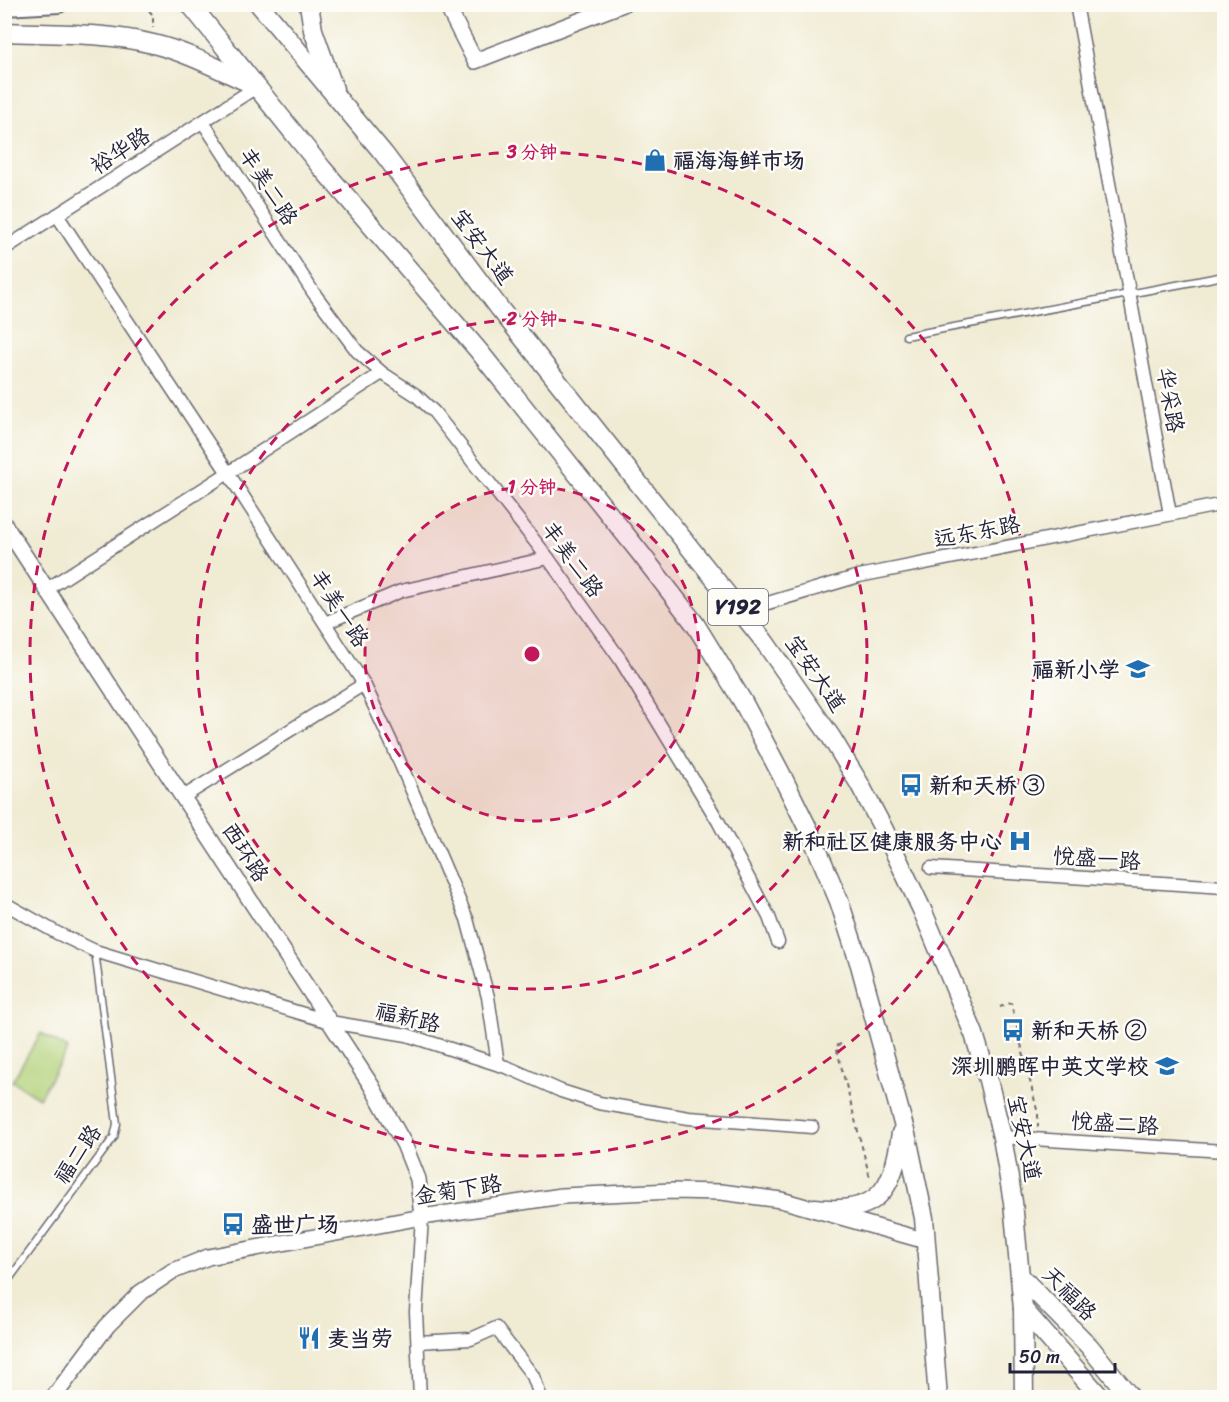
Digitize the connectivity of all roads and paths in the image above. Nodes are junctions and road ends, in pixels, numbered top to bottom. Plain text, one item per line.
1 (59, 4) edge
2 (190, 4) edge
3 (259, 4) edge
4 (309, 4) edge
5 (446, 4) edge
6 (622, 4) edge
7 (1076, 4) edge
8 (4, 7) edge
9 (4, 32) edge
10 (258, 87) junction
11 (339, 102) junction
12 (202, 122) junction
13 (57, 215) junction
14 (4, 249) edge
15 (1224, 276) edge
16 (1130, 294) junction
17 (906, 336) dead end
18 (382, 373) junction
19 (228, 473) junction
20 (1224, 504) edge
21 (1170, 514) junction
22 (4, 524) edge
23 (548, 558) junction
24 (47, 589) junction
25 (741, 611) junction
26 (325, 623) junction
27 (364, 684) junction
28 (183, 797) junction
29 (931, 868) dead end
30 (1224, 887) edge
31 (4, 903) edge
32 (778, 942) dead end
33 (95, 951) junction
34 (1000, 1007) dead end
35 (330, 1022) junction
36 (842, 1044) dead end
37 (498, 1064) junction
38 (903, 1122) junction
39 (812, 1127) dead end
40 (1038, 1128) dead end
41 (1002, 1137) junction
42 (1224, 1151) edge
43 (870, 1178) dead end
44 (814, 1208) junction
45 (422, 1217) junction
46 (926, 1241) junction
47 (1021, 1277) junction
48 (4, 1286) edge
49 (1023, 1309) junction
50 (418, 1342) junction
51 (53, 1398) edge
52 (420, 1398) edge
53 (542, 1398) edge
54 (938, 1398) edge
55 (1024, 1398) edge
56 (1101, 1398) edge
57 (1131, 1398) edge

1 - 8 main road
2 - 10 main road, Y192
3 - 11 main road, 宝安大道 / Y192
4 - 11 main road
5 - 6 street
7 - 16 street, 华采路
9 - 10 main road
10 - 12 street, 裕华路
10 - 38 main road, Y192
11 - 25 main road, 宝安大道 / Y192
12 - 13 street, 裕华路
12 - 18 street, 丰美二路
13 - 14 street, 裕华路
13 - 19 street, 丰美一路
15 - 16 lane
16 - 17 lane
16 - 21 street, 华采路
18 - 19 street
18 - 23 street, 丰美二路
19 - 24 street
19 - 26 street, 丰美一路
20 - 21 street, 远东东路
21 - 25 street, 远东东路
22 - 24 street, 西环路
23 - 26 street
23 - 32 street, 丰美二路
24 - 28 street, 西环路
25 - 41 main road, 宝安大道 / Y192
26 - 27 street, 丰美一路
27 - 28 street
27 - 37 street, 丰美一路
28 - 35 street, 西环路
29 - 30 street, 悦盛一路
31 - 33 street, 福新路
33 - 35 street, 福新路
33 - 48 lane, 福二路
34 - 40 path
35 - 37 street, 福新路
35 - 45 street, 西环路
36 - 43 path
37 - 39 street, 福新路
38 - 44 main road
38 - 46 main road, Y192
41 - 42 street, 悦盛二路
41 - 47 main road, 宝安大道 / Y192
44 - 45 street, 金菊下路
44 - 46 street, 金菊下路
45 - 50 street
45 - 51 street, 金菊下路
46 - 54 main road
47 - 49 main road, 宝安大道 / Y192
47 - 57 main road, 天福路
49 - 55 main road, 宝安大道
49 - 56 main road, 天福路
50 - 52 street
50 - 53 street

